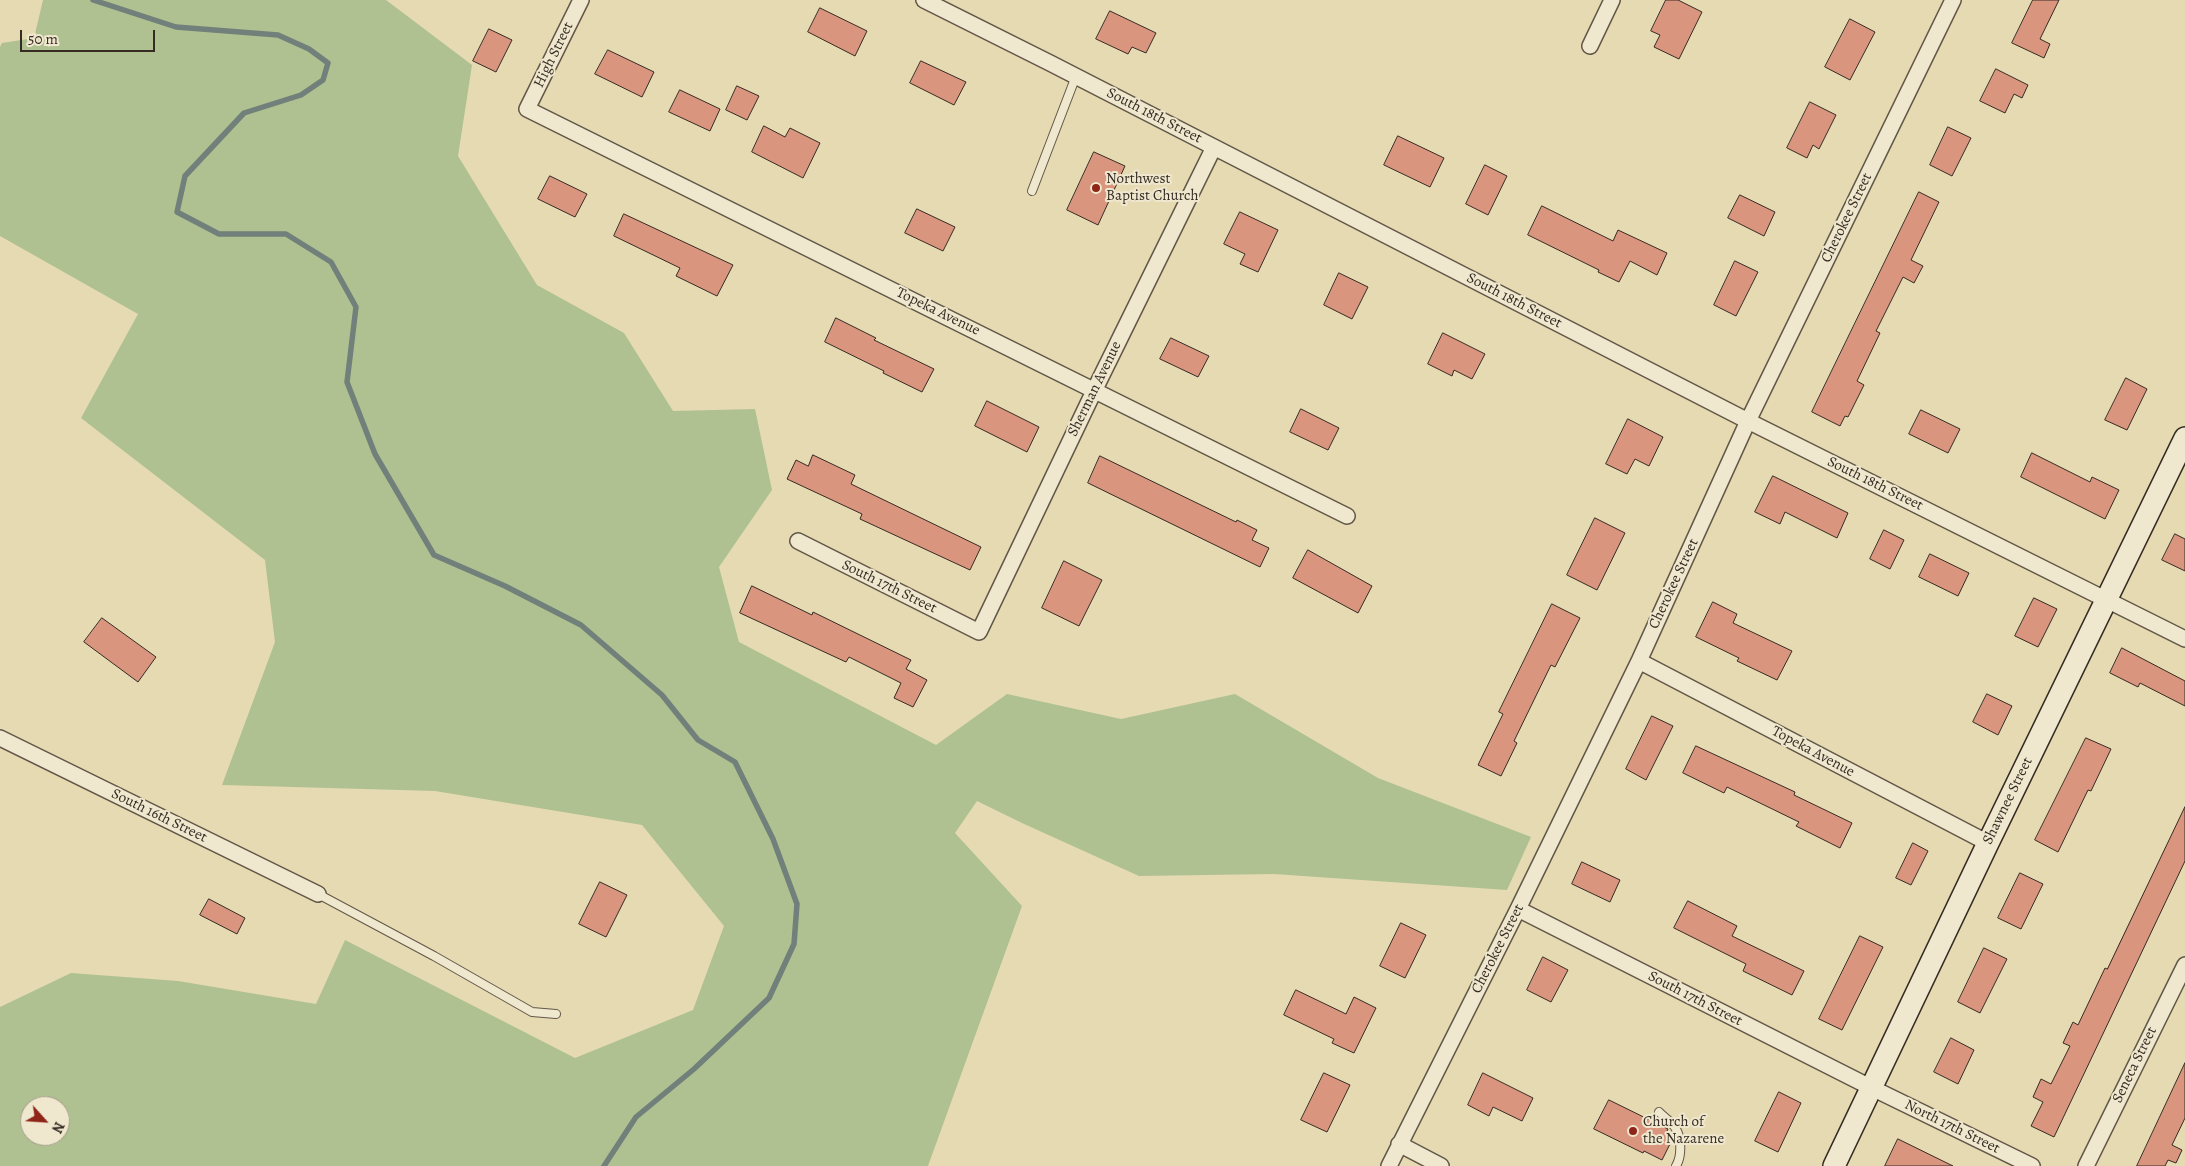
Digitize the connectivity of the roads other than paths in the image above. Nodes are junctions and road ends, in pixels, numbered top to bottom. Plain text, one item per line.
1 (581, 0) edge
2 (924, 0) edge
3 (1612, 0) edge
4 (1953, 0) edge
5 (1590, 46) dead end
6 (1076, 76) junction
7 (527, 109) joint
8 (1214, 147) junction
9 (1032, 190) dead end
10 (1094, 389) junction
11 (1748, 421) junction
12 (2185, 438) edge
13 (1347, 516) dead end
14 (798, 542) dead end
15 (2106, 599) junction
16 (980, 632) joint
17 (2185, 639) edge
18 (1639, 661) junction
19 (0, 738) edge
20 (1988, 843) junction
21 (318, 894) joint
22 (1518, 909) junction
23 (2185, 965) edge
24 (556, 1014) dead end
25 (1872, 1088) junction
26 (1658, 1112) dead end
27 (1399, 1144) junction
28 (1389, 1166) edge
29 (1441, 1166) edge
30 (1676, 1166) edge
31 (1834, 1166) edge
32 (2032, 1166) edge
33 (2086, 1166) edge

1 - 7 street, High Street
2 - 6 street, South 18th Street
3 - 5 street
4 - 11 street, Cherokee Street
6 - 8 street, South 18th Street
6 - 9 lane
7 - 10 street, Topeka Avenue
8 - 10 street, Sherman Avenue
8 - 11 street, South 18th Street
10 - 13 street, Topeka Avenue
10 - 16 street, Sherman Avenue
11 - 15 street, South 18th Street
11 - 18 street, Cherokee Street
12 - 15 street, Shawnee Street
14 - 16 street, South 17th Street
15 - 17 street, South 18th Street
15 - 20 street, Shawnee Street
18 - 20 street, Topeka Avenue
18 - 22 street, Cherokee Street
19 - 21 street, South 16th Street
20 - 25 street, Shawnee Street
21 - 24 lane
22 - 25 street, South 17th Street
22 - 27 street, Cherokee Street
23 - 33 street, Seneca Street
25 - 31 street, Shawnee Street
25 - 32 street, North 17th Street
26 - 30 lane
27 - 28 street, Cherokee Street
27 - 29 street

